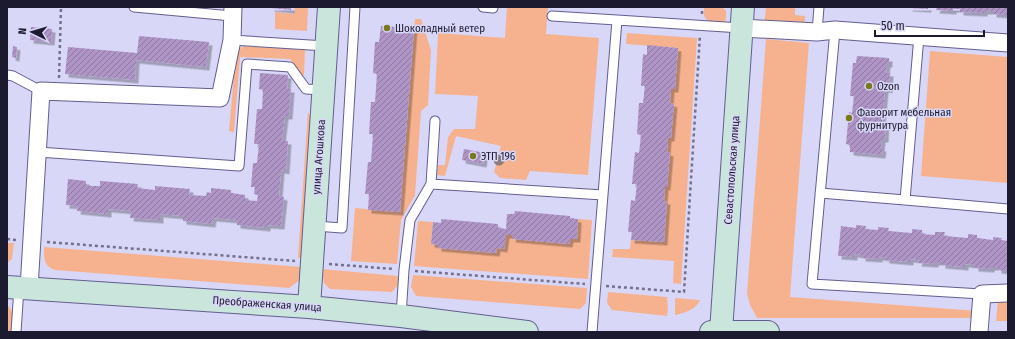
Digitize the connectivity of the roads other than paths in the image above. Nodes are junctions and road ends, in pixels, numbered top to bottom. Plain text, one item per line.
1 (134, 7) edge
2 (329, 7) edge
3 (355, 7) edge
4 (483, 7) edge
5 (818, 7) edge
6 (493, 8) edge
7 (232, 11) edge
8 (552, 16) dead end
9 (742, 17) edge
10 (617, 20) junction
11 (835, 30) junction
12 (817, 32) junction
13 (919, 36) junction
14 (232, 40) junction
15 (1008, 43) edge
16 (326, 46) junction
17 (7, 75) edge
18 (323, 90) junction
19 (42, 91) junction
20 (435, 121) dead end
21 (38, 152) junction
22 (431, 184) junction
23 (820, 193) junction
24 (602, 195) junction
25 (905, 200) junction
26 (1008, 209) edge
27 (315, 226) junction
28 (18, 288) edge
29 (1008, 293) edge
30 (982, 294) junction
31 (309, 307) junction
32 (400, 316) junction
33 (16, 332) edge
34 (527, 332) edge
35 (592, 332) edge
36 (718, 332) edge
37 (768, 332) edge
38 (979, 332) edge

1 - 7 lane
2 - 16 main road, улица Агошкова
3 - 27 lane
4 - 6 lane
5 - 12 lane
7 - 14 street
8 - 10 lane
9 - 10 lane
9 - 12 street
9 - 36 main road, Севастопольская улица
10 - 24 lane
11 - 12 street
11 - 13 street
11 - 23 lane
13 - 15 street
13 - 25 lane
14 - 16 lane
14 - 19 street
16 - 18 main road, улица Агошкова
17 - 19 lane
18 - 21 lane
18 - 27 main road, улица Агошкова
19 - 21 street
20 - 22 lane
21 - 28 street
22 - 24 lane
22 - 32 lane
23 - 25 lane
23 - 30 lane
24 - 35 lane
25 - 26 lane
27 - 31 main road, улица Агошкова
28 - 31 main road, Преображенская улица
28 - 33 lane
29 - 30 street
30 - 38 street
31 - 32 main road, Преображенская улица
32 - 34 main road, Преображенская улица
36 - 37 main road

